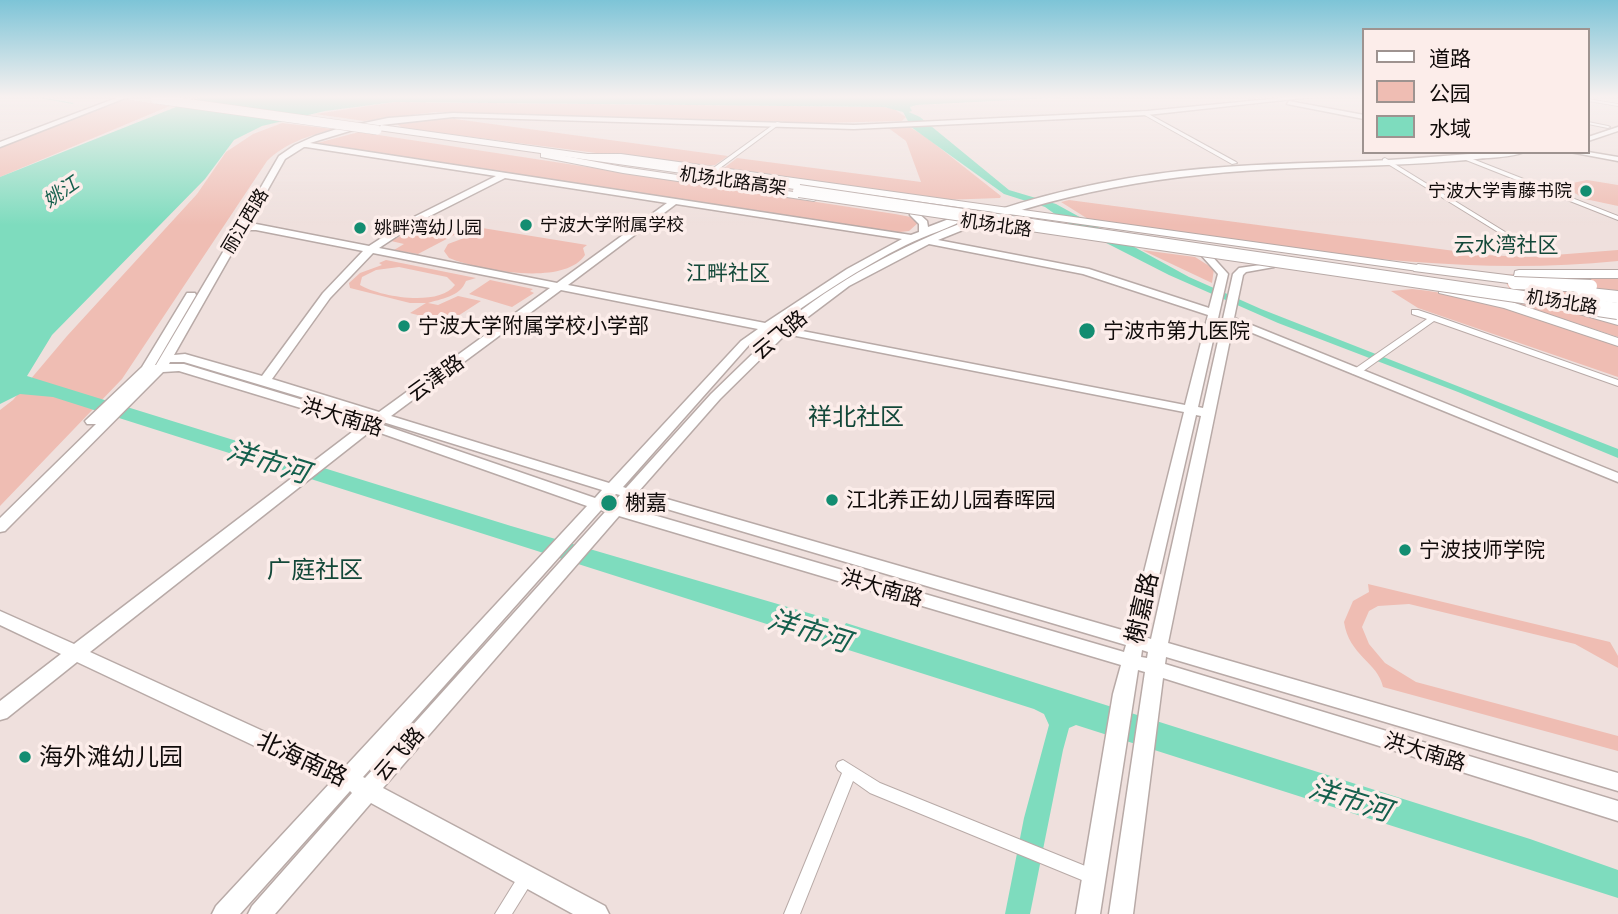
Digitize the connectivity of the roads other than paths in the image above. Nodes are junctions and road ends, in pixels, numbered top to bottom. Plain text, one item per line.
1 (306, 140) edge
2 (320, 140) edge
3 (443, 140) edge
4 (453, 140) edge
5 (757, 140) edge
6 (1193, 140) edge
7 (303, 145) junction
8 (1590, 152) edge
9 (564, 154) junction
10 (1481, 154) edge
11 (1590, 154) edge
12 (544, 155) junction
13 (1462, 155) edge
14 (1618, 157) edge
15 (1385, 160) junction
16 (1234, 163) junction
17 (715, 170) junction
18 (505, 175) junction
19 (799, 190) junction
20 (1035, 200) junction
21 (673, 201) junction
22 (1009, 206) junction
23 (988, 208) junction
24 (913, 213) junction
25 (1043, 216) junction
26 (1618, 218) edge
27 (956, 219) junction
28 (976, 222) junction
29 (240, 229) junction
30 (921, 237) junction
31 (369, 251) junction
32 (1534, 252) dead end
33 (1206, 256) junction
34 (1270, 265) junction
35 (1618, 267) edge
36 (1418, 268) junction
37 (1458, 270) junction
38 (1618, 274) edge
39 (1483, 279) junction
40 (1618, 282) edge
41 (555, 287) junction
42 (1449, 291) junction
43 (1617, 307) edge
44 (1222, 312) junction
45 (1415, 312) dead end
46 (1433, 318) junction
47 (767, 328) junction
48 (783, 330) junction
49 (1618, 342) edge
50 (156, 364) junction
51 (1356, 372) junction
52 (265, 381) junction
53 (1618, 383) edge
54 (123, 397) junction
55 (1190, 410) junction
56 (1207, 413) junction
57 (374, 419) junction
58 (95, 425) junction
59 (1618, 478) edge
60 (622, 491) junction
61 (608, 507) junction
62 (0, 514) edge
63 (0, 527) edge
64 (547, 575) junction
65 (0, 618) edge
66 (1134, 641) junction
67 (1158, 648) junction
68 (72, 653) junction
69 (1130, 661) junction
70 (1155, 668) junction
71 (0, 702) edge
72 (0, 712) edge
73 (347, 779) junction
74 (1618, 782) edge
75 (368, 790) junction
76 (1618, 811) edge
77 (1087, 874) junction
78 (527, 877) junction
79 (224, 914) edge
80 (260, 914) edge
81 (503, 914) edge
82 (597, 914) edge
83 (792, 914) edge
84 (1088, 914) edge
85 (1121, 914) edge

1 - 29 main road, 丽江西路
2 - 7 main road, 丽江西路
3 - 12 highway, 机场北路高架
4 - 9 highway, 机场北路高架
5 - 17 street
6 - 16 street
7 - 18 main road
7 - 29 main road, 丽江西路
8 - 14 main road
9 - 17 main road, 机场北路
9 - 19 highway, 机场北路高架
10 - 13 main road, 云飞路
11 - 14 main road
12 - 19 highway, 机场北路高架
12 - 24 main road, 机场北路
13 - 15 main road, 云飞路
13 - 16 main road, 云飞路
13 - 26 street
15 - 20 main road, 云飞路
15 - 32 street
16 - 20 main road, 云飞路
17 - 23 main road, 机场北路
18 - 21 main road
18 - 31 main road
19 - 39 highway, bridge
19 - 43 highway, bridge
20 - 22 main road, 云飞路
20 - 25 main road
21 - 30 main road
21 - 41 main road, 云津路
22 - 23 main road, 云飞路
22 - 25 main road, 机场北路
22 - 28 main road, 云飞路
23 - 27 main road, 云飞路
24 - 27 main road, 机场北路
24 - 30 main road
25 - 36 main road, 机场北路
27 - 28 main road, 机场北路
27 - 30 main road, 云飞路
28 - 30 main road, 云飞路
28 - 33 main road, 机场北路, bridge
29 - 31 main road
29 - 50 main road, 丽江西路
29 - 50 main road, 丽江西路
30 - 44 main road
30 - 47 main road, 云飞路
30 - 48 main road, 云飞路
31 - 41 main road
31 - 52 main road
33 - 34 main road, 机场北路
33 - 44 main road
34 - 42 main road, 机场北路
34 - 44 main road
35 - 37 highway
36 - 37 highway
36 - 43 highway
37 - 38 highway
39 - 40 highway, bridge
39 - 43 highway, bridge
41 - 47 main road
41 - 57 main road, 云津路
42 - 43 highway
42 - 49 main road, 机场北路
44 - 51 main road
44 - 55 main road, 榭嘉路
44 - 56 main road, 榭嘉路
45 - 46 street
46 - 51 street
46 - 53 street
47 - 48 main road
47 - 60 main road, 云飞路
48 - 55 main road
48 - 60 main road, 云飞路
50 - 52 main road, 洪大南路
50 - 54 main road, 丽江西路
50 - 54 main road, 丽江西路
50 - 57 main road, 洪大南路
51 - 59 main road
52 - 57 main road, 洪大南路
54 - 58 main road, 丽江西路
55 - 56 main road
55 - 66 main road, 榭嘉路
56 - 67 main road, 榭嘉路
57 - 60 main road, 洪大南路
57 - 61 main road, 洪大南路
57 - 68 main road, 云津路
58 - 62 main road, 丽江西路
58 - 63 main road, 丽江西路
60 - 61 main road, 云飞路
60 - 66 main road, 洪大南路
61 - 64 main road, 云飞路
61 - 69 main road, 洪大南路
64 - 73 main road, 云飞路
64 - 75 main road, 云飞路
65 - 68 main road, 北海南路
66 - 67 main road, 洪大南路
66 - 69 main road, 榭嘉路
67 - 70 main road, 榭嘉路
67 - 74 main road, 洪大南路
68 - 71 main road, 云津路
68 - 72 main road, 云津路
68 - 73 main road, 北海南路
69 - 70 main road, 洪大南路
69 - 77 main road, 榭嘉路
70 - 76 main road, 洪大南路
70 - 85 main road, 榭嘉路
73 - 75 main road, 北海南路
73 - 79 main road, 云飞路
75 - 78 main road, 北海南路
75 - 80 main road, 云飞路
77 - 83 street
77 - 84 main road, 榭嘉路
78 - 81 street
78 - 82 main road, 北海南路

